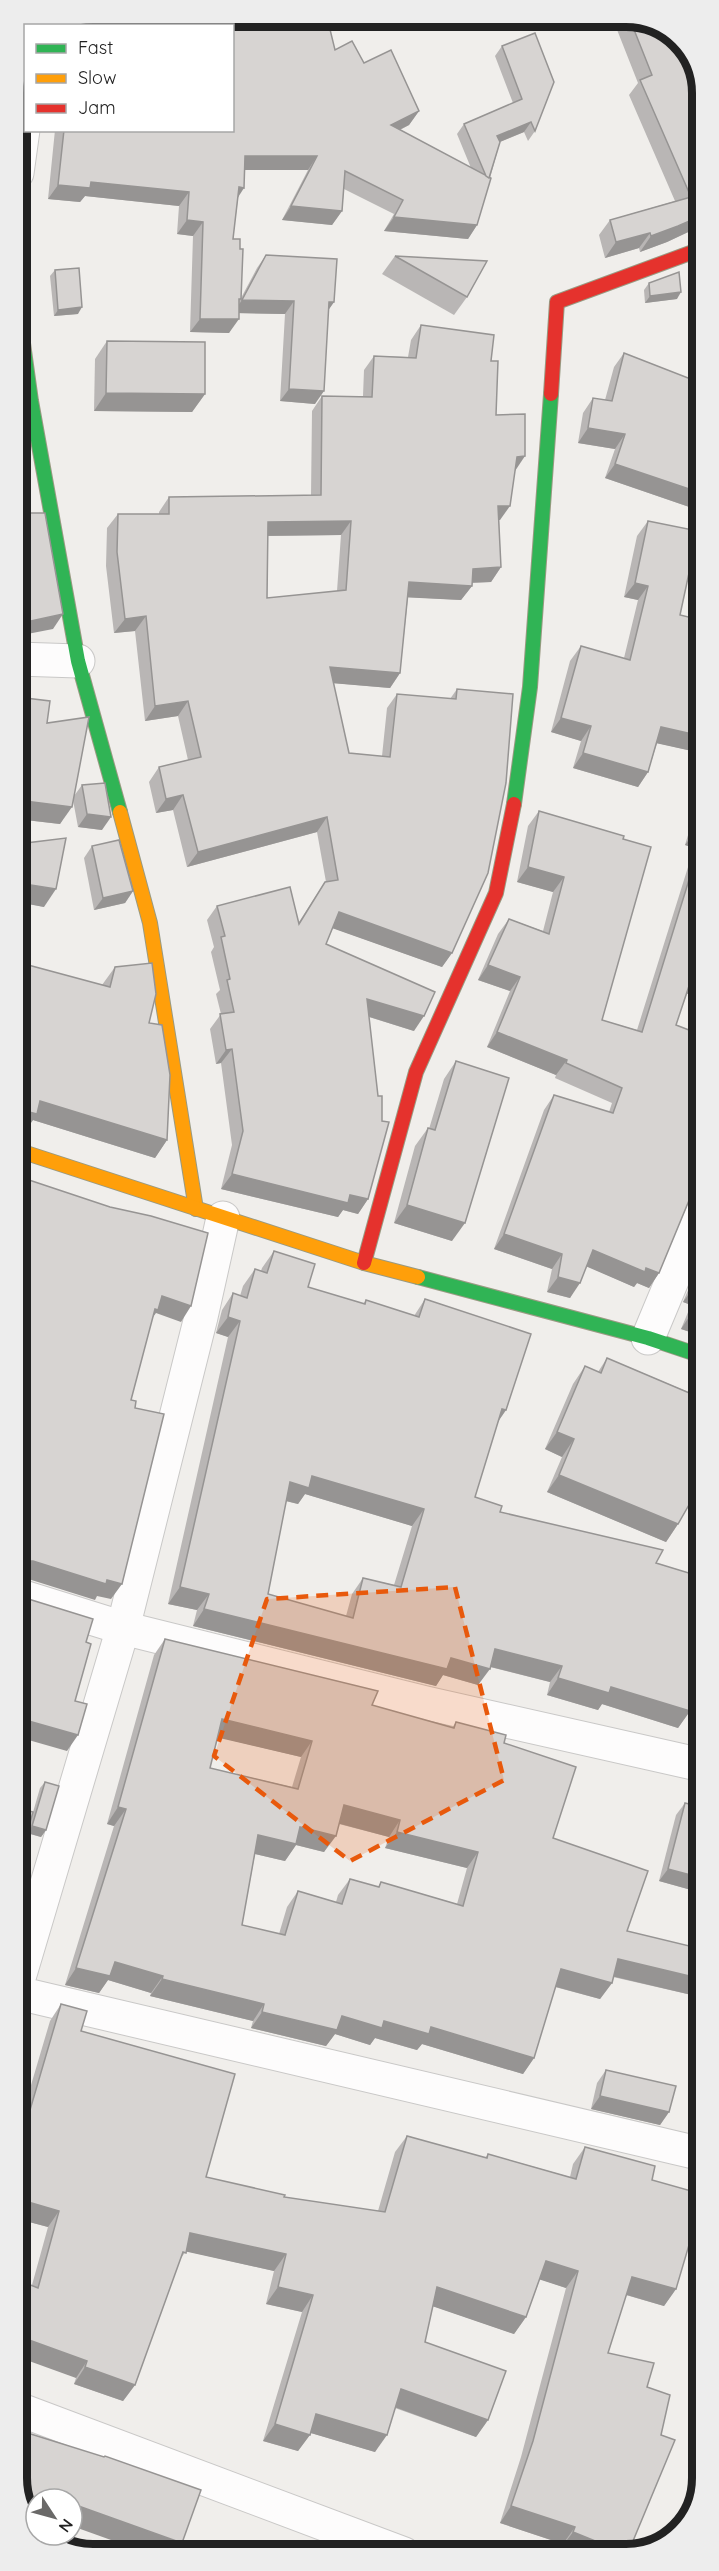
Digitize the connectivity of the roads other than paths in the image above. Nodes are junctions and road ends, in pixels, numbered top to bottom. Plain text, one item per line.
1 (692, 252) edge
2 (27, 372) edge
3 (27, 659) edge
4 (78, 661) junction
5 (27, 1153) edge
6 (209, 1214) junction
7 (692, 1233) edge
8 (364, 1263) junction
9 (648, 1338) junction
10 (692, 1353) edge
11 (27, 1597) edge
12 (123, 1628) junction
13 (692, 1764) edge
14 (27, 1951) edge
15 (27, 1995) edge
16 (692, 2152) edge
17 (27, 2412) edge
18 (377, 2544) edge

1 - 8 street
2 - 4 street
3 - 4 street
4 - 6 street
5 - 6 street
6 - 8 street
6 - 12 street
7 - 9 street
8 - 9 street
9 - 10 street
11 - 12 street
12 - 13 street
12 - 14 street
15 - 16 street
17 - 18 street

